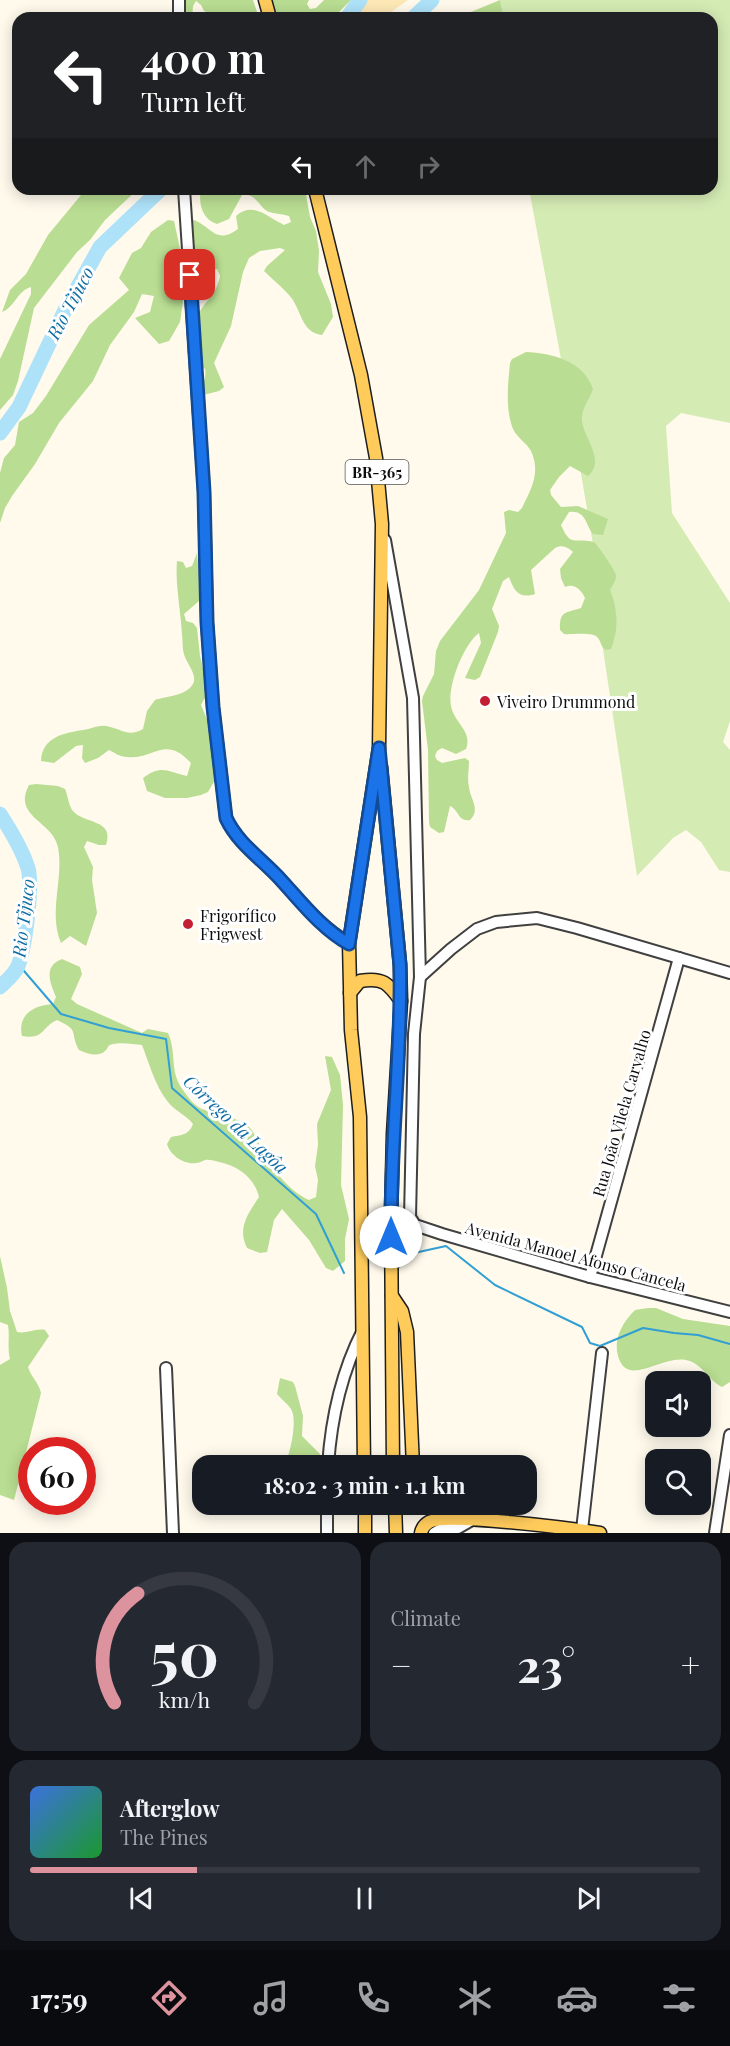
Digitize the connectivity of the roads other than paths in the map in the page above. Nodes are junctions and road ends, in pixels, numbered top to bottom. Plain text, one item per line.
1 (184, 195) edge
2 (316, 195) edge
3 (382, 524) junction
4 (379, 748) junction
5 (349, 944) junction
6 (679, 958) junction
7 (730, 973) edge
8 (420, 977) junction
9 (350, 993) junction
10 (401, 1001) junction
11 (590, 1277) junction
12 (392, 1296) junction
13 (730, 1312) edge
14 (363, 1330) junction
15 (602, 1353) dead end
16 (165, 1368) dead end
17 (730, 1435) edge
18 (329, 1455) edge
19 (364, 1455) edge
20 (393, 1455) edge
21 (413, 1455) edge
22 (327, 1515) edge
23 (365, 1515) edge
24 (395, 1515) edge
25 (452, 1515) edge
26 (459, 1519) junction
27 (472, 1520) junction
28 (551, 1530) edge
29 (582, 1530) junction
30 (173, 1533) edge
31 (327, 1533) edge
32 (365, 1533) edge
33 (396, 1533) edge
34 (421, 1533) edge
35 (434, 1533) edge
36 (600, 1533) edge
37 (715, 1533) edge

1 - 5 street
2 - 3 main road, BR-365
3 - 4 main road, BR-365
3 - 8 street
4 - 5 main road, BR-365
4 - 10 main road, BR-365
5 - 9 main road, BR-365
6 - 7 street
6 - 8 street
6 - 11 street, Rua João Vilela Carvalho
8 - 11 street, Avenida Manoel Afonso Cancela
9 - 10 main road
9 - 14 main road, BR-365
10 - 12 main road, BR-365
11 - 13 street, Avenida Manoel Afonso Cancela
12 - 20 main road, BR-365
12 - 21 main road
14 - 18 street
14 - 19 main road, BR-365
15 - 29 street
16 - 30 street
17 - 37 street
22 - 31 street
23 - 32 main road
24 - 33 main road
25 - 26 main road
26 - 27 main road
26 - 34 main road
27 - 28 main road
27 - 35 street
28 - 29 main road
29 - 36 main road

